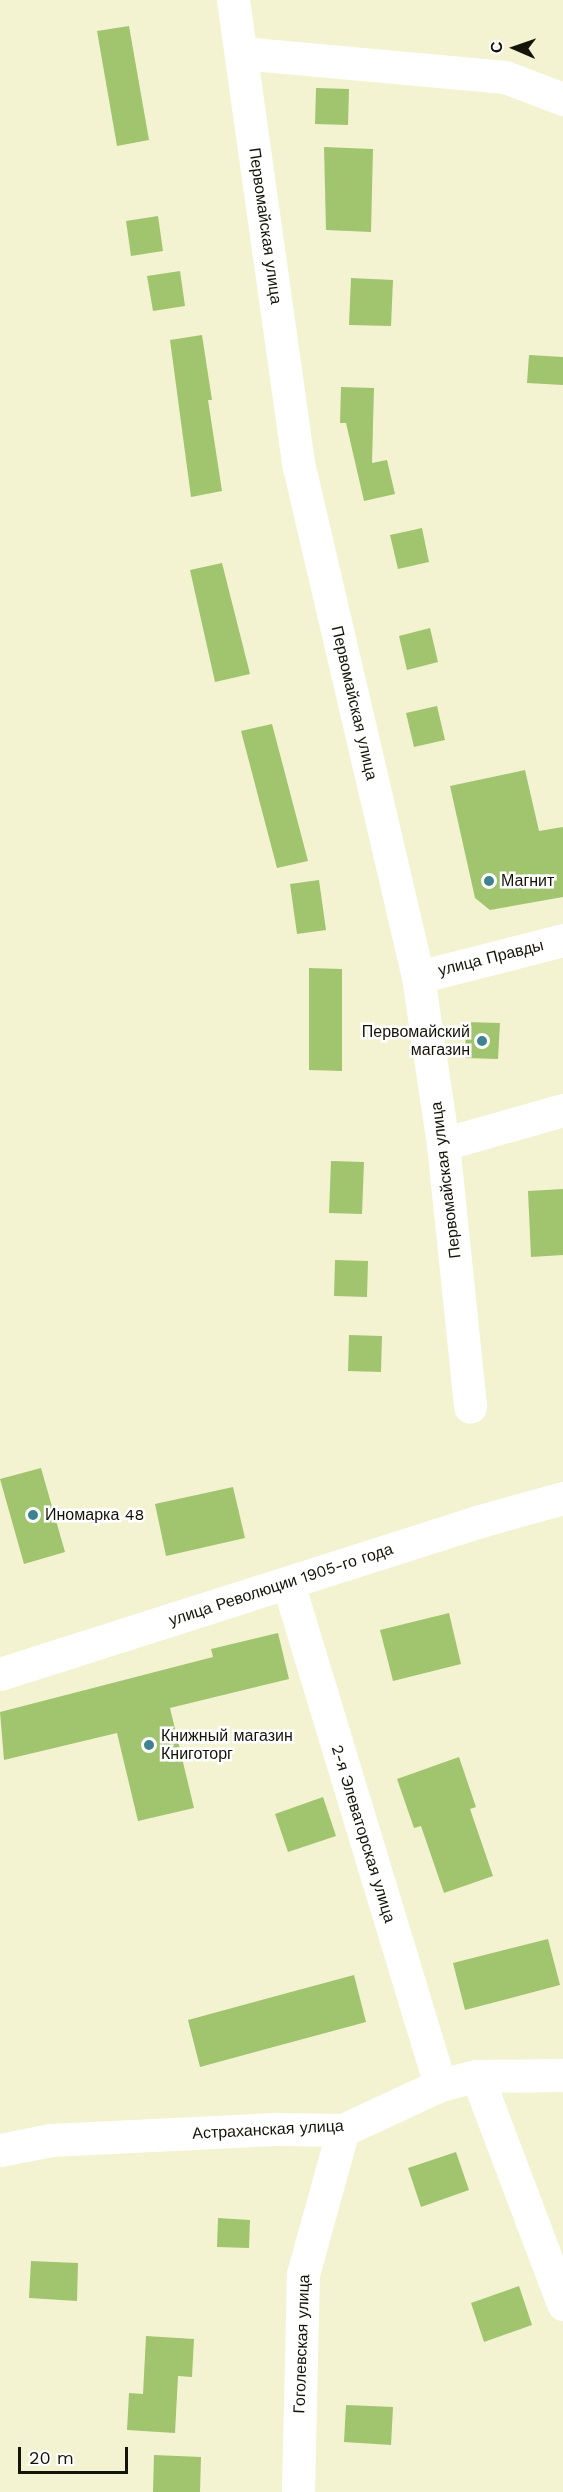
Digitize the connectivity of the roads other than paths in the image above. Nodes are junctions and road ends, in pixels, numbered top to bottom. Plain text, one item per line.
1 (233, 0) edge
2 (241, 53) junction
3 (562, 96) edge
4 (563, 940) edge
5 (418, 976) junction
6 (563, 1110) edge
7 (443, 1144) junction
8 (470, 1407) dead end
9 (563, 1498) edge
10 (288, 1583) junction
11 (0, 1674) edge
12 (563, 2075) edge
13 (477, 2076) junction
14 (440, 2085) junction
15 (343, 2130) junction
16 (0, 2151) edge
17 (563, 2304) edge
18 (298, 2492) edge

1 - 2 street, Первомайская улица
2 - 3 street
2 - 5 street, Первомайская улица
4 - 5 street, улица Правды
5 - 7 street, Первомайская улица
6 - 7 street
7 - 8 street, Первомайская улица
9 - 10 street, улица Революции 1905-го года
10 - 11 street, улица Революции 1905-го года
10 - 14 street, 2-я Элеваторская улица
12 - 13 street, Астраханская улица
13 - 14 street, Астраханская улица
13 - 17 street
14 - 15 street, Астраханская улица
15 - 16 street, Астраханская улица
15 - 18 street, Гоголевская улица

